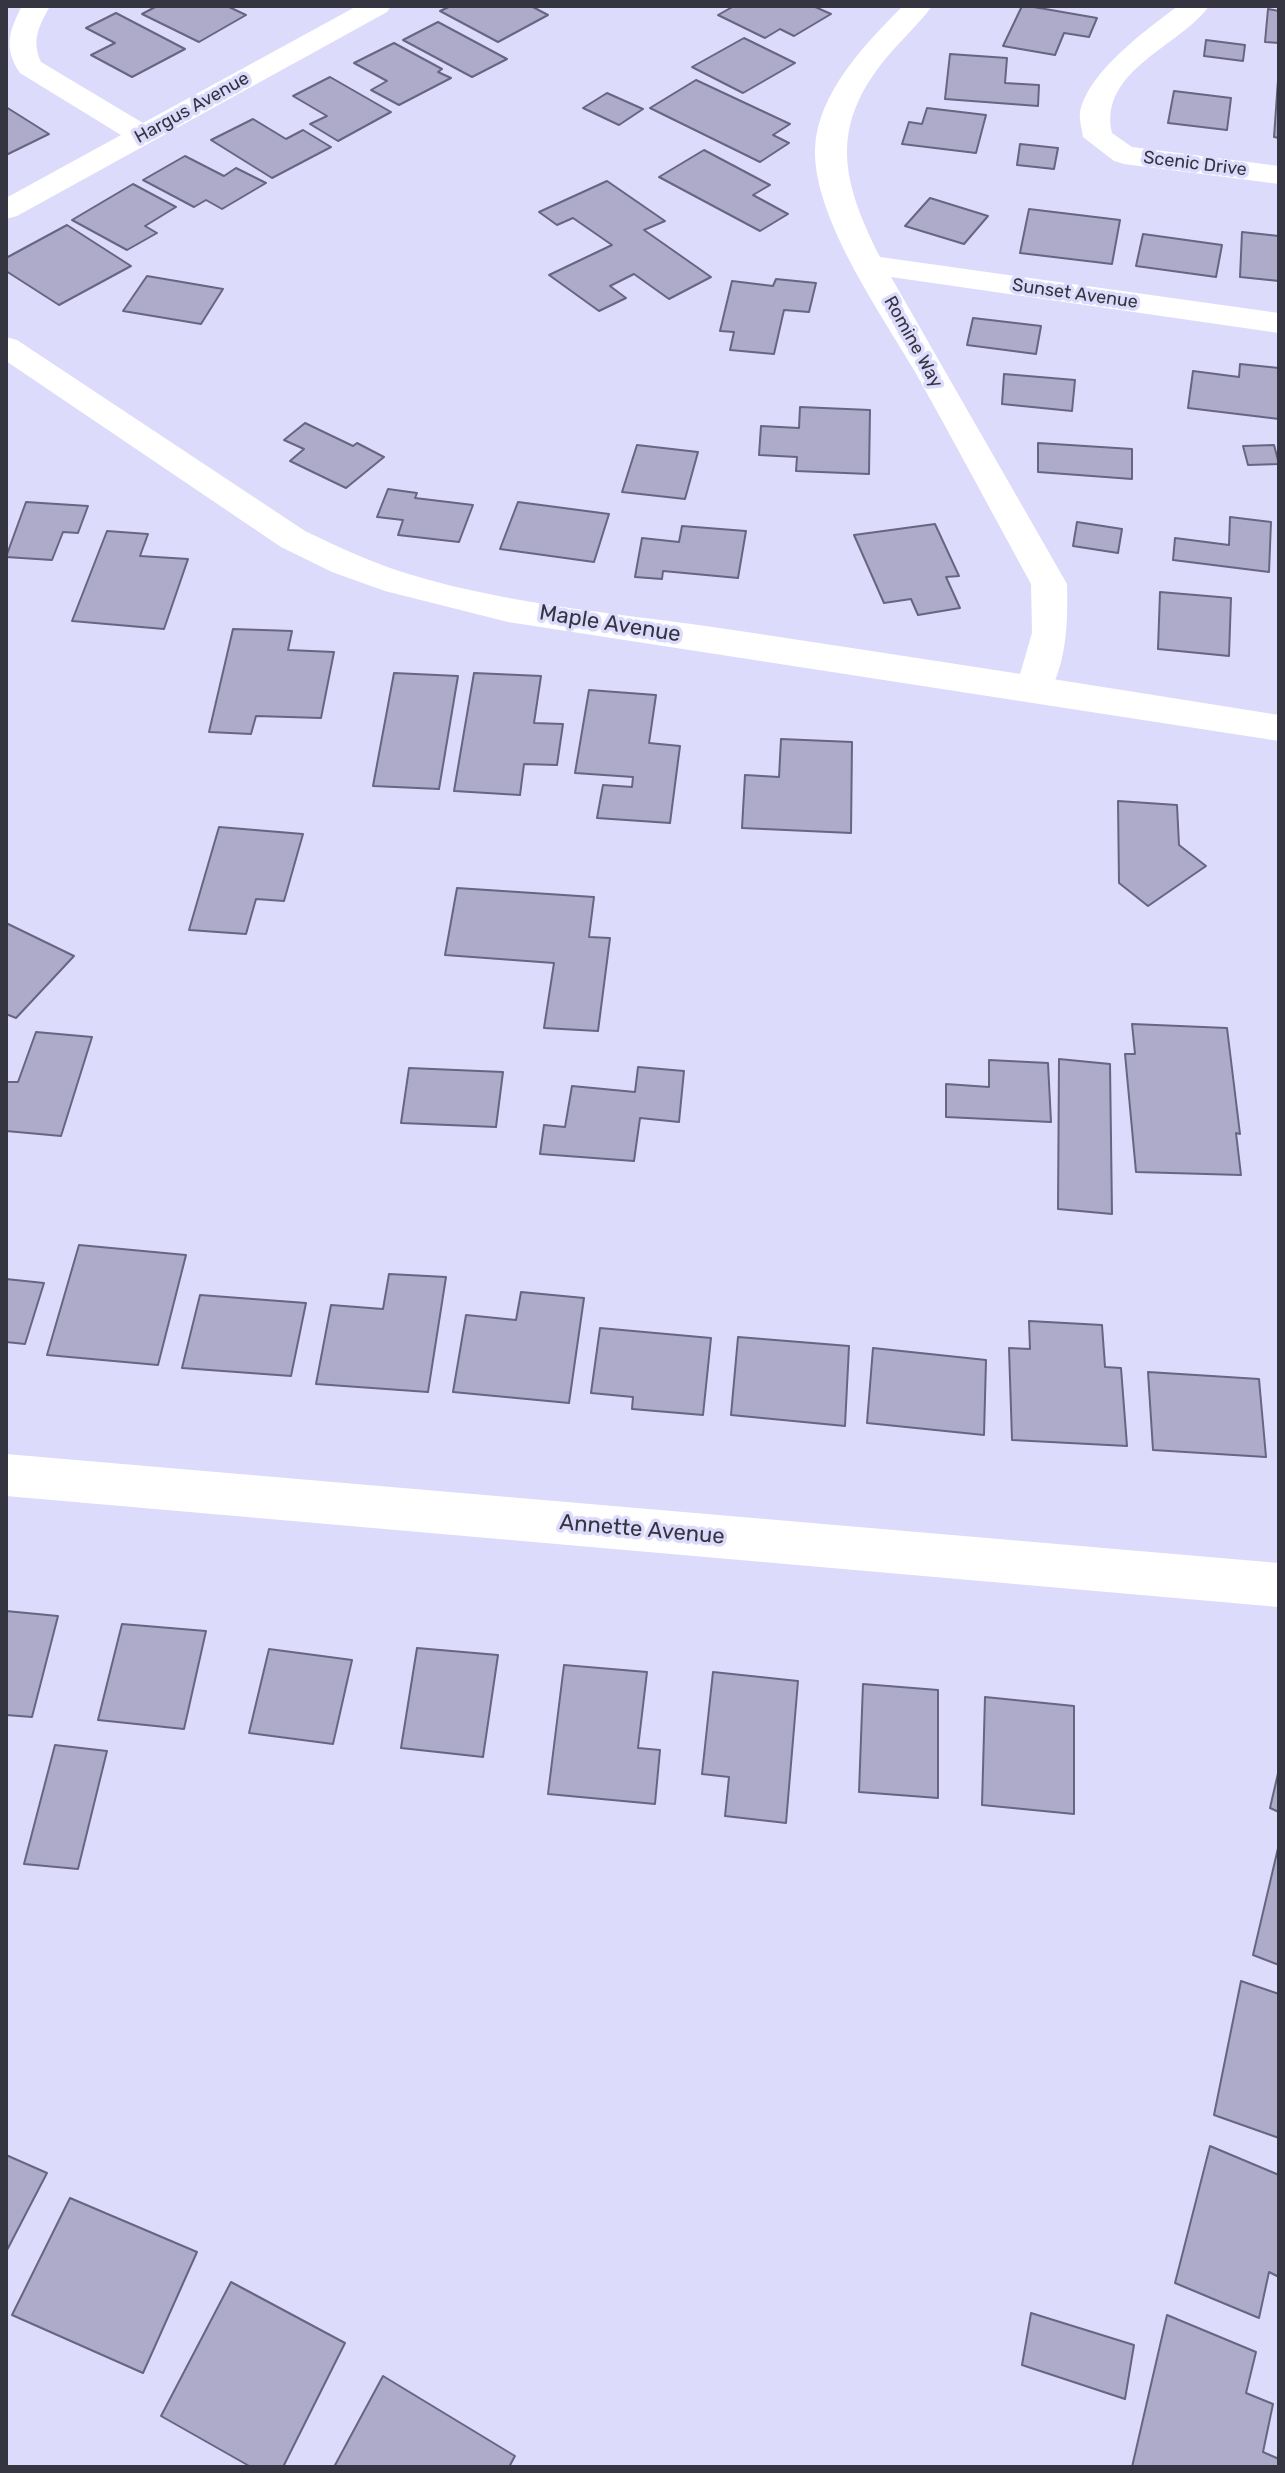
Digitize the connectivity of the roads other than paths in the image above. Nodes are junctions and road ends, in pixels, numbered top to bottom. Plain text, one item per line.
1 (36, 6) edge
2 (377, 6) edge
3 (918, 6) edge
4 (1195, 6) edge
5 (142, 135) junction
6 (1279, 175) edge
7 (6, 210) edge
8 (871, 265) junction
9 (1279, 323) edge
10 (6, 347) edge
11 (1034, 688) junction
12 (1279, 728) edge
13 (6, 1475) edge
14 (1279, 1585) edge

1 - 5 street
2 - 5 street, Hargus Avenue
3 - 8 street, Romine Way
4 - 6 street, Scenic Drive
5 - 7 street, Hargus Avenue
8 - 9 street, Sunset Avenue
8 - 11 street, Romine Way
10 - 11 street, Maple Avenue
11 - 12 street, Maple Avenue
13 - 14 street, Annette Avenue

